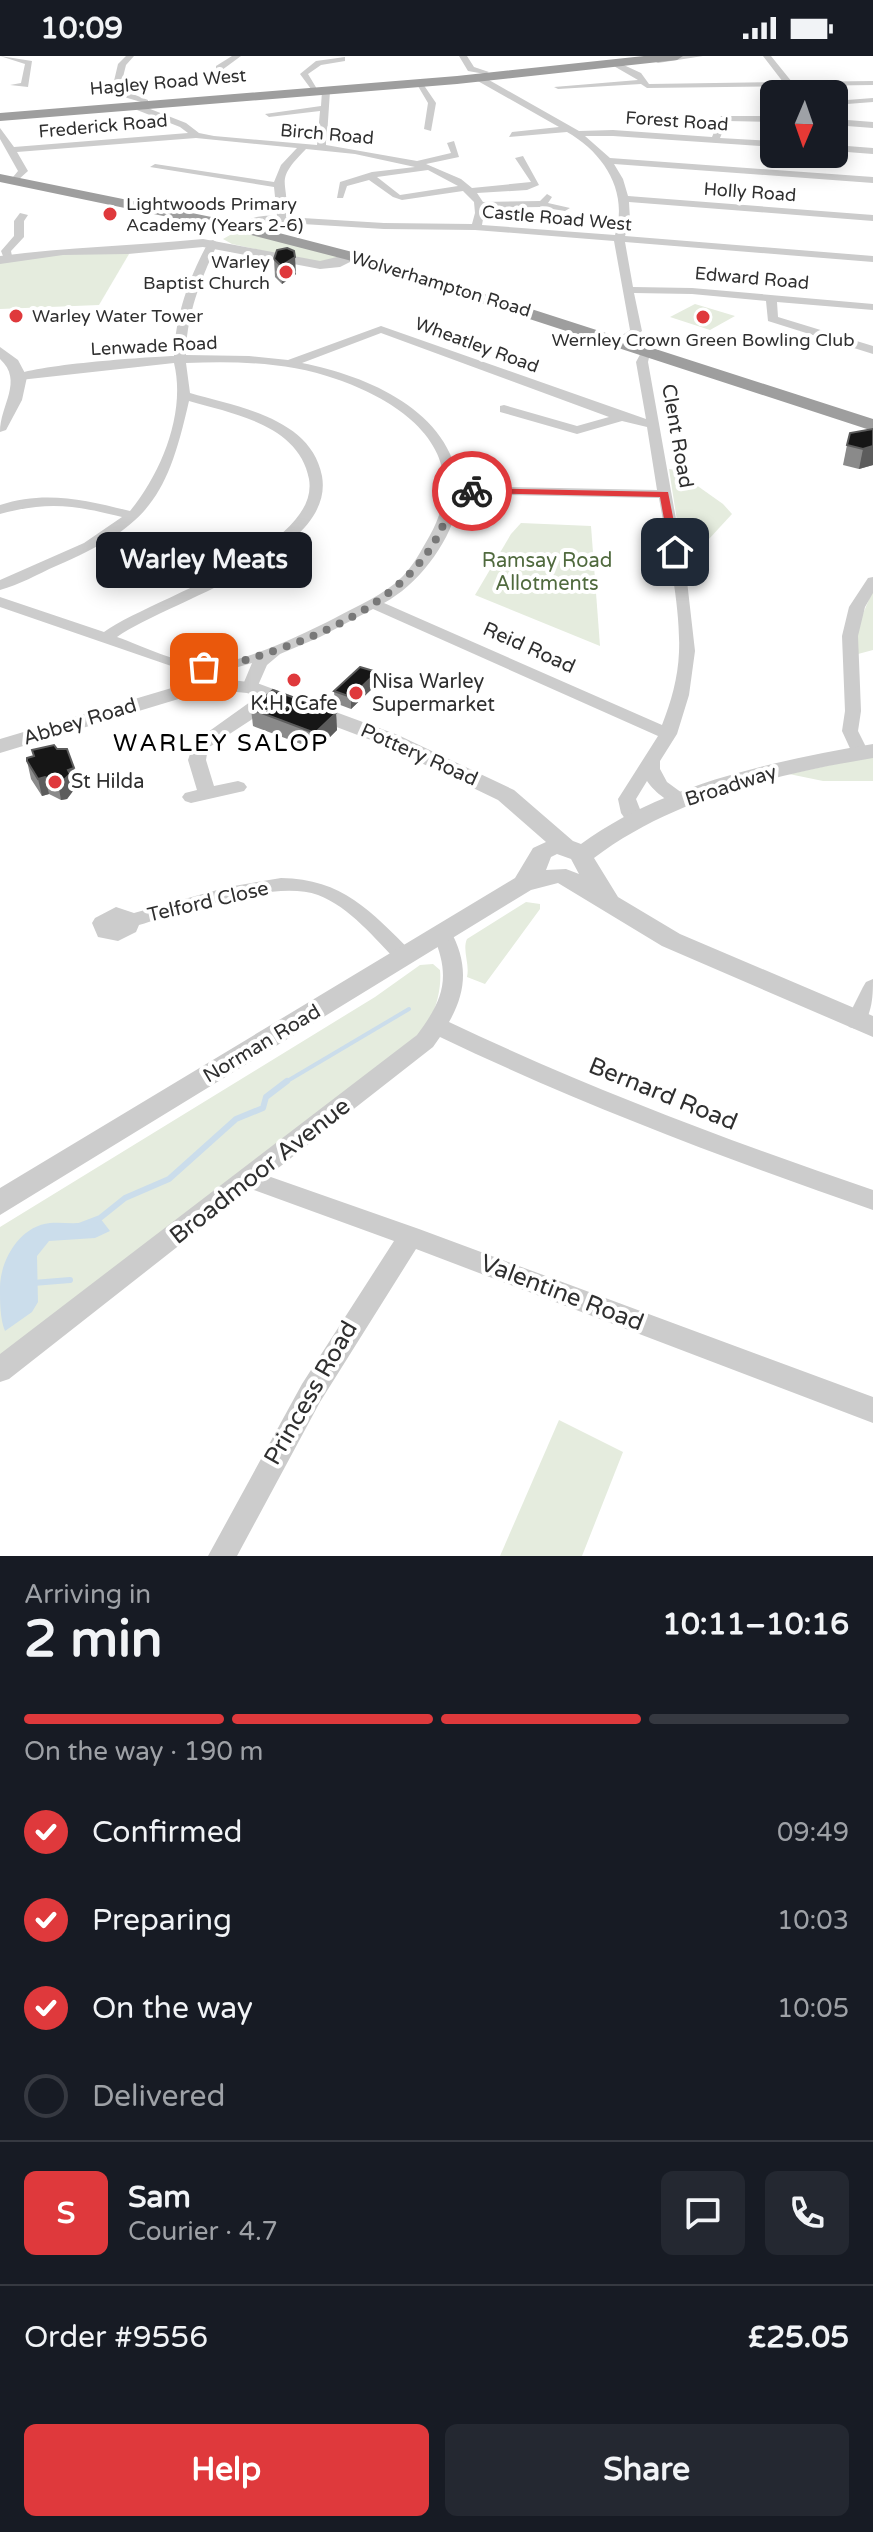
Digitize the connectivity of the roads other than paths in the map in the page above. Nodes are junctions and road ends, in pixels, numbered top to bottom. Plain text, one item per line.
1 (0, 56) edge
2 (130, 56) edge
3 (237, 56) edge
4 (463, 56) edge
5 (677, 56) edge
6 (691, 56) edge
7 (699, 56) edge
8 (767, 56) edge
9 (342, 59) dead end
10 (615, 61) edge
11 (219, 68) dead end
12 (477, 75) junction
13 (786, 80) edge
14 (418, 83) junction
15 (873, 83) edge
16 (848, 84) edge
17 (14, 85) dead end
18 (760, 85) edge
19 (702, 86) junction
20 (558, 87) dead end
21 (645, 87) junction
22 (320, 89) junction
23 (709, 97) dead end
24 (873, 100) edge
25 (848, 102) edge
26 (135, 104) junction
27 (324, 108) junction
28 (0, 114) edge
29 (269, 114) dead end
30 (760, 119) edge
31 (848, 123) edge
32 (873, 125) edge
33 (428, 129) dead end
34 (0, 131) edge
35 (573, 131) junction
36 (196, 135) junction
37 (512, 135) dead end
38 (358, 139) dead end
39 (715, 140) junction
40 (451, 143) dead end
41 (760, 143) edge
42 (321, 144) junction
43 (302, 148) junction
44 (848, 149) edge
45 (13, 150) junction
46 (873, 151) edge
47 (520, 158) dead end
48 (607, 161) junction
49 (418, 163) junction
50 (155, 167) dead end
51 (431, 167) junction
52 (7, 177) edge
53 (371, 177) junction
54 (873, 180) edge
55 (277, 185) junction
56 (469, 189) junction
57 (545, 191) dead end
58 (339, 196) dead end
59 (624, 199) junction
60 (543, 204) junction
61 (480, 205) junction
62 (565, 208) dead end
63 (873, 218) edge
64 (24, 219) dead end
65 (280, 219) junction
66 (244, 226) junction
67 (475, 227) junction
68 (619, 239) junction
69 (213, 243) junction
70 (357, 255) junction
71 (873, 259) edge
72 (4, 260) edge
73 (628, 290) junction
74 (771, 298) junction
75 (873, 307) edge
76 (625, 338) junction
77 (873, 350) edge
78 (0, 351) edge
79 (647, 351) junction
80 (180, 360) junction
81 (291, 363) junction
82 (20, 376) junction
83 (184, 390) junction
84 (504, 409) dead end
85 (622, 417) junction
86 (873, 418) edge
87 (652, 424) junction
88 (873, 425) edge
89 (0, 427) edge
90 (454, 490) junction
91 (664, 494) junction
92 (0, 510) edge
93 (135, 516) junction
94 (873, 581) edge
95 (0, 586) edge
96 (0, 602) edge
97 (372, 603) junction
98 (106, 638) junction
99 (274, 651) junction
100 (210, 677) junction
101 (258, 684) junction
102 (668, 734) junction
103 (0, 746) edge
104 (867, 752) edge
105 (651, 761) junction
106 (238, 787) dead end
107 (684, 801) junction
108 (636, 822) junction
109 (562, 861) junction
110 (130, 921) dead end
111 (443, 935) junction
112 (405, 957) junction
113 (873, 987) edge
114 (865, 1024) edge
115 (437, 1026) junction
116 (250, 1179) junction
117 (873, 1200) edge
118 (0, 1203) edge
119 (411, 1236) junction
120 (0, 1370) edge
121 (873, 1410) edge
122 (222, 1556) edge

1 - 17 street
2 - 26 street
3 - 11 street
4 - 12 street
5 - 10 highway, Hagley Road West
6 - 7 street, Hagley Road West
6 - 10 street, Hagley Road West
8 - 13 street
9 - 22 street
10 - 12 highway, Hagley Road West
10 - 21 street
12 - 14 highway, Hagley Road West
12 - 22 highway, Hagley Road West
12 - 35 street
14 - 22 highway, Hagley Road West
14 - 33 street
15 - 16 street
18 - 19 street
19 - 21 street
19 - 23 street
20 - 21 street
22 - 26 highway, Hagley Road West
22 - 27 street
24 - 25 street
26 - 28 highway, Hagley Road West
26 - 36 street, Birch Road
27 - 29 street
27 - 42 street
30 - 39 street
31 - 32 street
34 - 45 street
35 - 37 street, Forest Road
35 - 39 street, Forest Road
35 - 48 street
36 - 43 street, Birch Road
36 - 45 street, Frederick Road
38 - 42 street
39 - 41 street, Forest Road
40 - 49 street
42 - 43 street, Birch Road
42 - 49 street, Birch Road
43 - 55 street
44 - 46 street
45 - 52 street
47 - 56 street
48 - 54 street
48 - 59 street
49 - 51 street, Birch Road
50 - 55 street
51 - 53 street
51 - 56 street, Birch Road
52 - 66 highway, Wolverhampton Road
53 - 56 street
53 - 58 street
55 - 65 street
56 - 61 street, Birch Road
57 - 60 street
59 - 63 street, Holly Road
59 - 68 street
60 - 61 street
60 - 62 street
61 - 67 street
64 - 72 street
65 - 66 street, Castle Road West
65 - 67 street, Castle Road West
66 - 70 highway, Wolverhampton Road
67 - 68 street, Castle Road West
68 - 71 street, Castle Road West
68 - 73 street
69 - 70 street
69 - 72 street
69 - 80 street
70 - 76 highway, Wolverhampton Road
70 - 79 highway, Wolverhampton Road
73 - 74 street, Edward Road
73 - 76 street
74 - 75 street, Edward Road
74 - 77 street
76 - 79 highway
76 - 86 highway, Wolverhampton Road
78 - 82 street
79 - 87 street, Clent Road
79 - 88 highway, Wolverhampton Road
80 - 81 street, Lenwade Road
80 - 82 street, Lenwade Road
80 - 83 street
81 - 85 street, Wheatley Road
81 - 90 street
82 - 89 street
83 - 93 street
83 - 98 street
84 - 85 street
85 - 87 street, Wheatley Road
87 - 91 street, Clent Road
90 - 91 street
90 - 97 street
91 - 102 street, Clent Road
92 - 93 street
93 - 95 street
94 - 104 street
96 - 98 street
97 - 99 street
97 - 102 street, Reid Road
98 - 100 street
99 - 100 street
99 - 101 street
100 - 101 street, Pottery Road
100 - 101 street
100 - 103 street, Abbey Road
101 - 106 street
101 - 109 street, Pottery Road
102 - 105 street, Clent Road
104 - 107 street, Broadway
105 - 107 street
105 - 108 street, Clent Road
107 - 108 street, Broadway
108 - 109 street, Broadway
109 - 111 street, Norman Road
109 - 114 street
110 - 112 street, Telford Close
111 - 112 street, Norman Road
111 - 115 street, Broadmoor Avenue
112 - 118 street, Norman Road
113 - 114 street
115 - 116 street, Broadmoor Avenue
115 - 117 street, Bernard Road
116 - 119 street, Valentine Road
116 - 120 street, Broadmoor Avenue
119 - 121 street, Valentine Road
119 - 122 street, Princess Road

